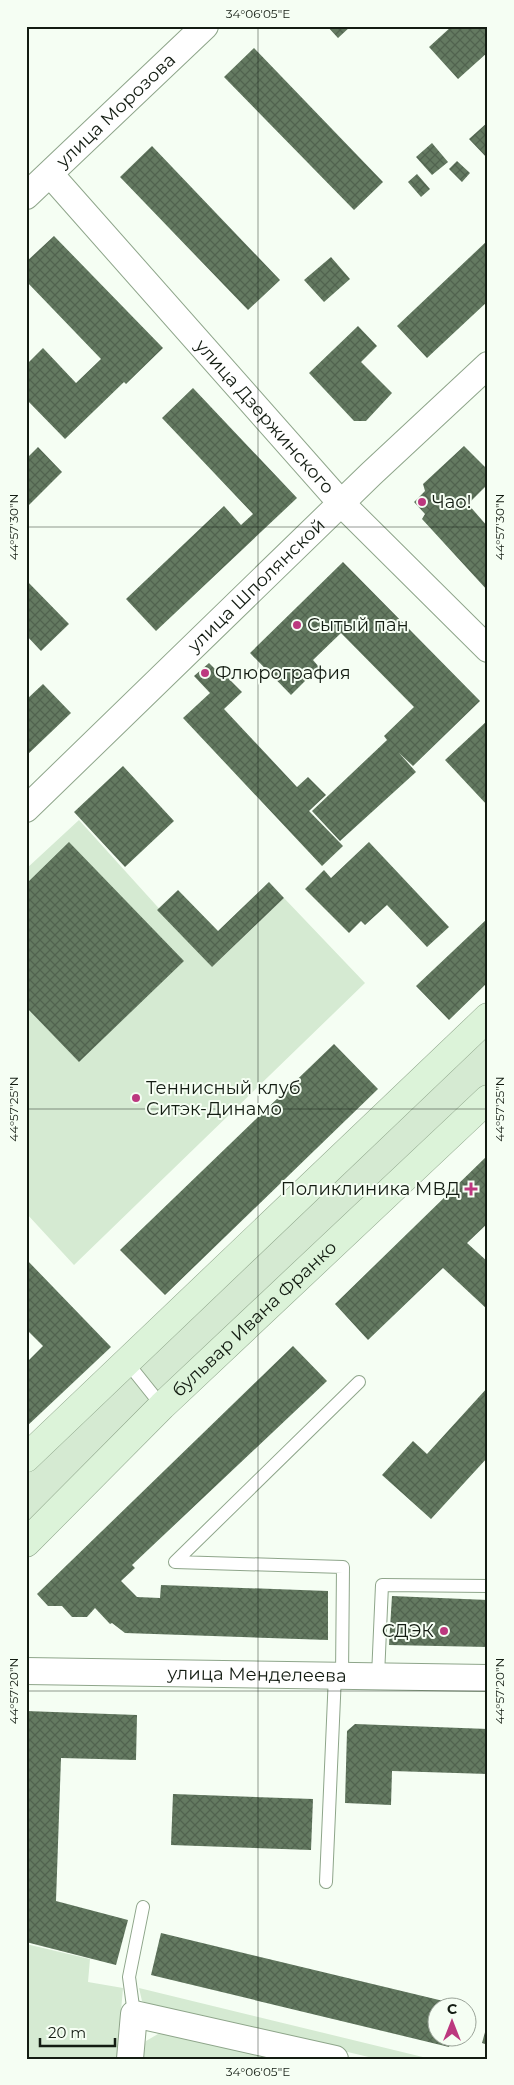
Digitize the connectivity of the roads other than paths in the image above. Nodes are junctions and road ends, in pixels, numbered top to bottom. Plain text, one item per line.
1 (205, 26) edge
2 (50, 174) junction
3 (26, 196) edge
4 (488, 365) edge
5 (341, 503) junction
6 (488, 649) edge
7 (26, 809) edge
8 (488, 1017) edge
9 (488, 1099) edge
10 (126, 1361) junction
11 (359, 1382) dead end
12 (162, 1406) junction
13 (26, 1458) edge
14 (26, 1543) edge
15 (488, 1586) edge
16 (26, 1671) edge
17 (338, 1675) junction
18 (378, 1676) junction
19 (488, 1678) edge
20 (326, 1882) dead end
21 (143, 1908) dead end
22 (134, 2014) junction
23 (130, 2059) edge
24 (334, 2059) edge

1 - 2 street, улица Морозова
2 - 3 street, улица Морозова
2 - 5 street, улица Дзержинского
4 - 5 street, улица Шполянской
5 - 6 street, улица Дзержинского
5 - 7 street, улица Шполянской
8 - 10 street
9 - 12 street, бульвар Ивана Франко
10 - 12 lane
10 - 13 street
11 - 17 lane
12 - 14 street, бульвар Ивана Франко
15 - 18 lane
16 - 17 street, улица Менделеева
17 - 18 street, улица Менделеева
17 - 20 lane
18 - 19 street, улица Менделеева
21 - 22 lane
22 - 23 street
22 - 24 street

